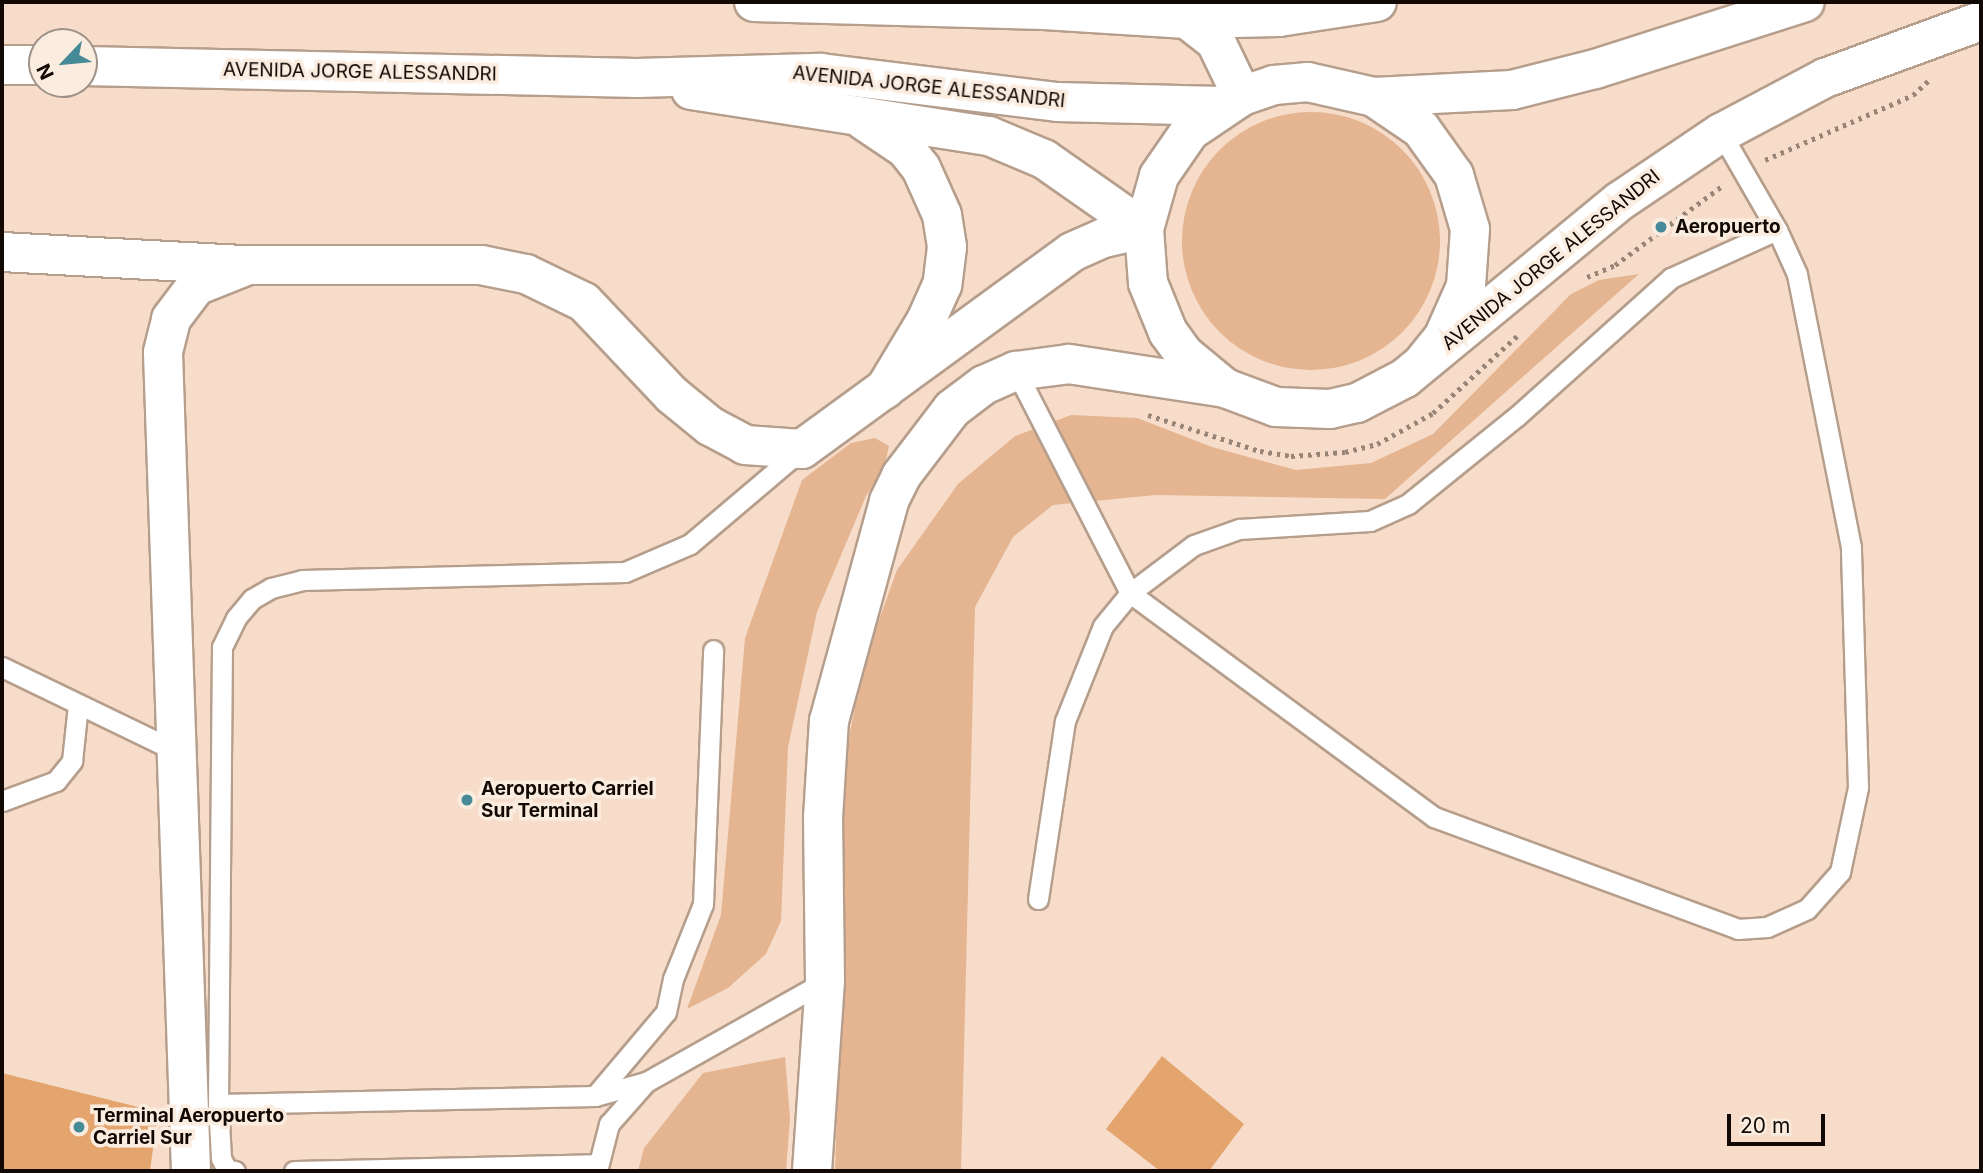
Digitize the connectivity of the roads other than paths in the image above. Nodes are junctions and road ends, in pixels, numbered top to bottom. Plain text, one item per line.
1 (754, 2) edge
2 (1377, 2) edge
3 (1805, 2) edge
4 (1187, 19) junction
5 (1981, 21) edge
6 (2, 65) edge
7 (28, 65) edge
8 (98, 66) edge
9 (637, 78) junction
10 (1374, 97) junction
11 (1232, 101) junction
12 (856, 116) junction
13 (1721, 133) junction
14 (1144, 229) junction
15 (1777, 229) junction
16 (2, 252) edge
17 (133, 256) junction
18 (248, 265) junction
19 (178, 309) junction
20 (1426, 360) junction
21 (1017, 371) junction
22 (1225, 388) junction
23 (885, 389) junction
24 (802, 449) junction
25 (1130, 593) junction
26 (713, 650) dead end
27 (2, 667) edge
28 (78, 705) junction
29 (180, 753) junction
30 (2, 801) edge
31 (1038, 899) dead end
32 (825, 981) junction
33 (646, 1082) junction
34 (595, 1096) junction
35 (218, 1104) junction
36 (597, 1168) edge
37 (191, 1171) edge
38 (235, 1171) edge
39 (294, 1171) edge
40 (812, 1171) edge

1 - 4 main road
2 - 4 main road
3 - 10 main road, AVENIDA JORGE ALESSANDRI
4 - 11 main road
5 - 13 main road, AVENIDA JORGE ALESSANDRI
6 - 7 main road
8 - 9 main road, AVENIDA JORGE ALESSANDRI
9 - 11 main road, AVENIDA JORGE ALESSANDRI
9 - 12 main road, AVENIDA JORGE ALESSANDRI
10 - 11 main road, AVENIDA JORGE ALESSANDRI
10 - 20 main road, AVENIDA JORGE ALESSANDRI
11 - 14 main road, AVENIDA JORGE ALESSANDRI
12 - 14 main road, AVENIDA JORGE ALESSANDRI
12 - 23 main road
13 - 15 lane
13 - 20 main road, AVENIDA JORGE ALESSANDRI
14 - 22 main road, AVENIDA JORGE ALESSANDRI
14 - 23 main road
15 - 25 lane
15 - 25 lane
16 - 17 main road
17 - 18 main road
17 - 19 main road
18 - 19 main road
18 - 24 main road
19 - 29 main road
20 - 22 main road, AVENIDA JORGE ALESSANDRI
21 - 22 main road
21 - 25 lane
21 - 32 main road
23 - 24 main road
24 - 35 lane
25 - 31 lane
26 - 34 lane
27 - 28 lane
28 - 29 lane
28 - 30 lane
29 - 37 main road
32 - 33 lane
32 - 40 main road
33 - 34 lane
33 - 36 lane
34 - 35 lane
35 - 38 lane
36 - 39 lane

